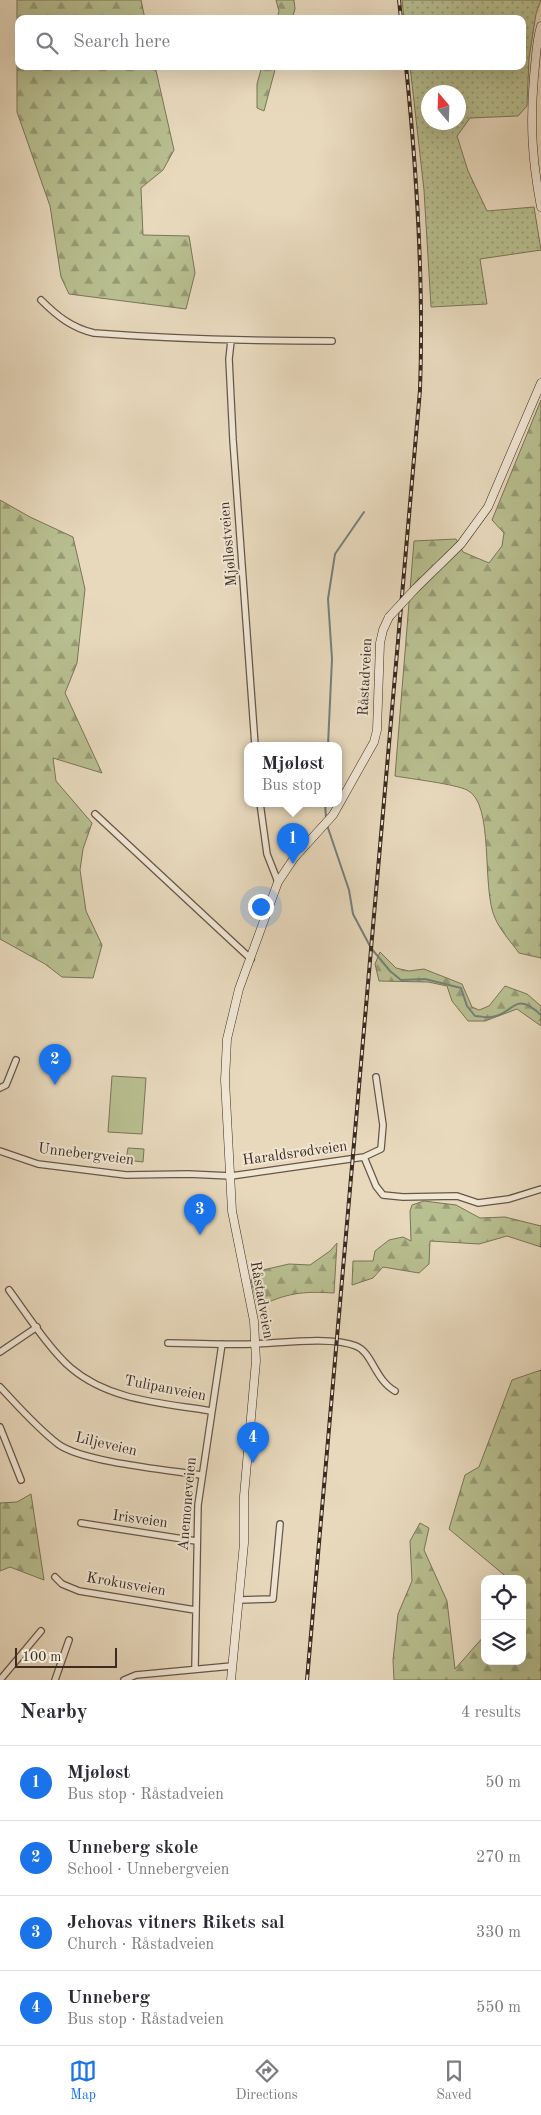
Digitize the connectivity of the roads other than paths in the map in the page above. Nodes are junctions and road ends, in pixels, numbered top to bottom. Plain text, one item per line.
1 (541, 26) edge
2 (541, 207) edge
3 (42, 300) dead end
4 (230, 341) junction
5 (332, 341) dead end
6 (541, 383) edge
7 (255, 742) edge
8 (342, 799) edge
9 (261, 807) edge
10 (337, 807) edge
11 (95, 814) dead end
12 (278, 882) junction
13 (251, 958) junction
14 (16, 1060) dead end
15 (376, 1077) dead end
16 (0, 1088) edge
17 (0, 1151) edge
18 (364, 1157) junction
19 (230, 1176) junction
20 (541, 1189) edge
21 (9, 1290) dead end
22 (36, 1327) junction
23 (168, 1343) dead end
24 (222, 1344) junction
25 (256, 1344) junction
26 (0, 1352) edge
27 (0, 1387) edge
28 (396, 1392) dead end
29 (211, 1411) junction
30 (0, 1427) edge
31 (201, 1476) junction
32 (20, 1480) dead end
33 (80, 1524) dead end
34 (280, 1524) dead end
35 (196, 1540) junction
36 (55, 1577) dead end
37 (239, 1600) junction
38 (195, 1610) junction
39 (41, 1631) dead end
40 (69, 1640) dead end
41 (232, 1666) junction
42 (195, 1668) junction
43 (0, 1680) edge
44 (56, 1680) edge
45 (124, 1680) edge
46 (231, 1680) edge

1 - 2 main road
3 - 4 street
4 - 5 street
4 - 7 street, Mjølløstveien
6 - 8 main road, Råstadveien, bridge
9 - 12 street
10 - 12 main road, Råstadveien, bridge
11 - 13 street
12 - 13 main road, Råstadveien
13 - 19 main road, Råstadveien
14 - 16 street
15 - 18 street, Haraldsrødveien
17 - 19 street, Unnebergveien
18 - 19 street, Haraldsrødveien
18 - 20 street, Haraldsrødveien
19 - 25 main road, Råstadveien
21 - 22 street, Tulipanveien
22 - 26 street
22 - 29 street, Tulipanveien
23 - 24 street
24 - 25 street
24 - 29 street, Anemoneveien
25 - 28 street
25 - 37 main road, Råstadveien
27 - 31 street, Liljeveien
29 - 31 street, Anemoneveien
30 - 32 street
31 - 35 street, Anemoneveien
33 - 35 street, Irisveien
34 - 37 street
35 - 38 street, Anemoneveien
36 - 38 street, Krokusveien
37 - 41 main road, Råstadveien
38 - 42 street, Anemoneveien
39 - 43 street
40 - 44 street
41 - 42 street
41 - 46 main road, Råstadveien
42 - 45 street

